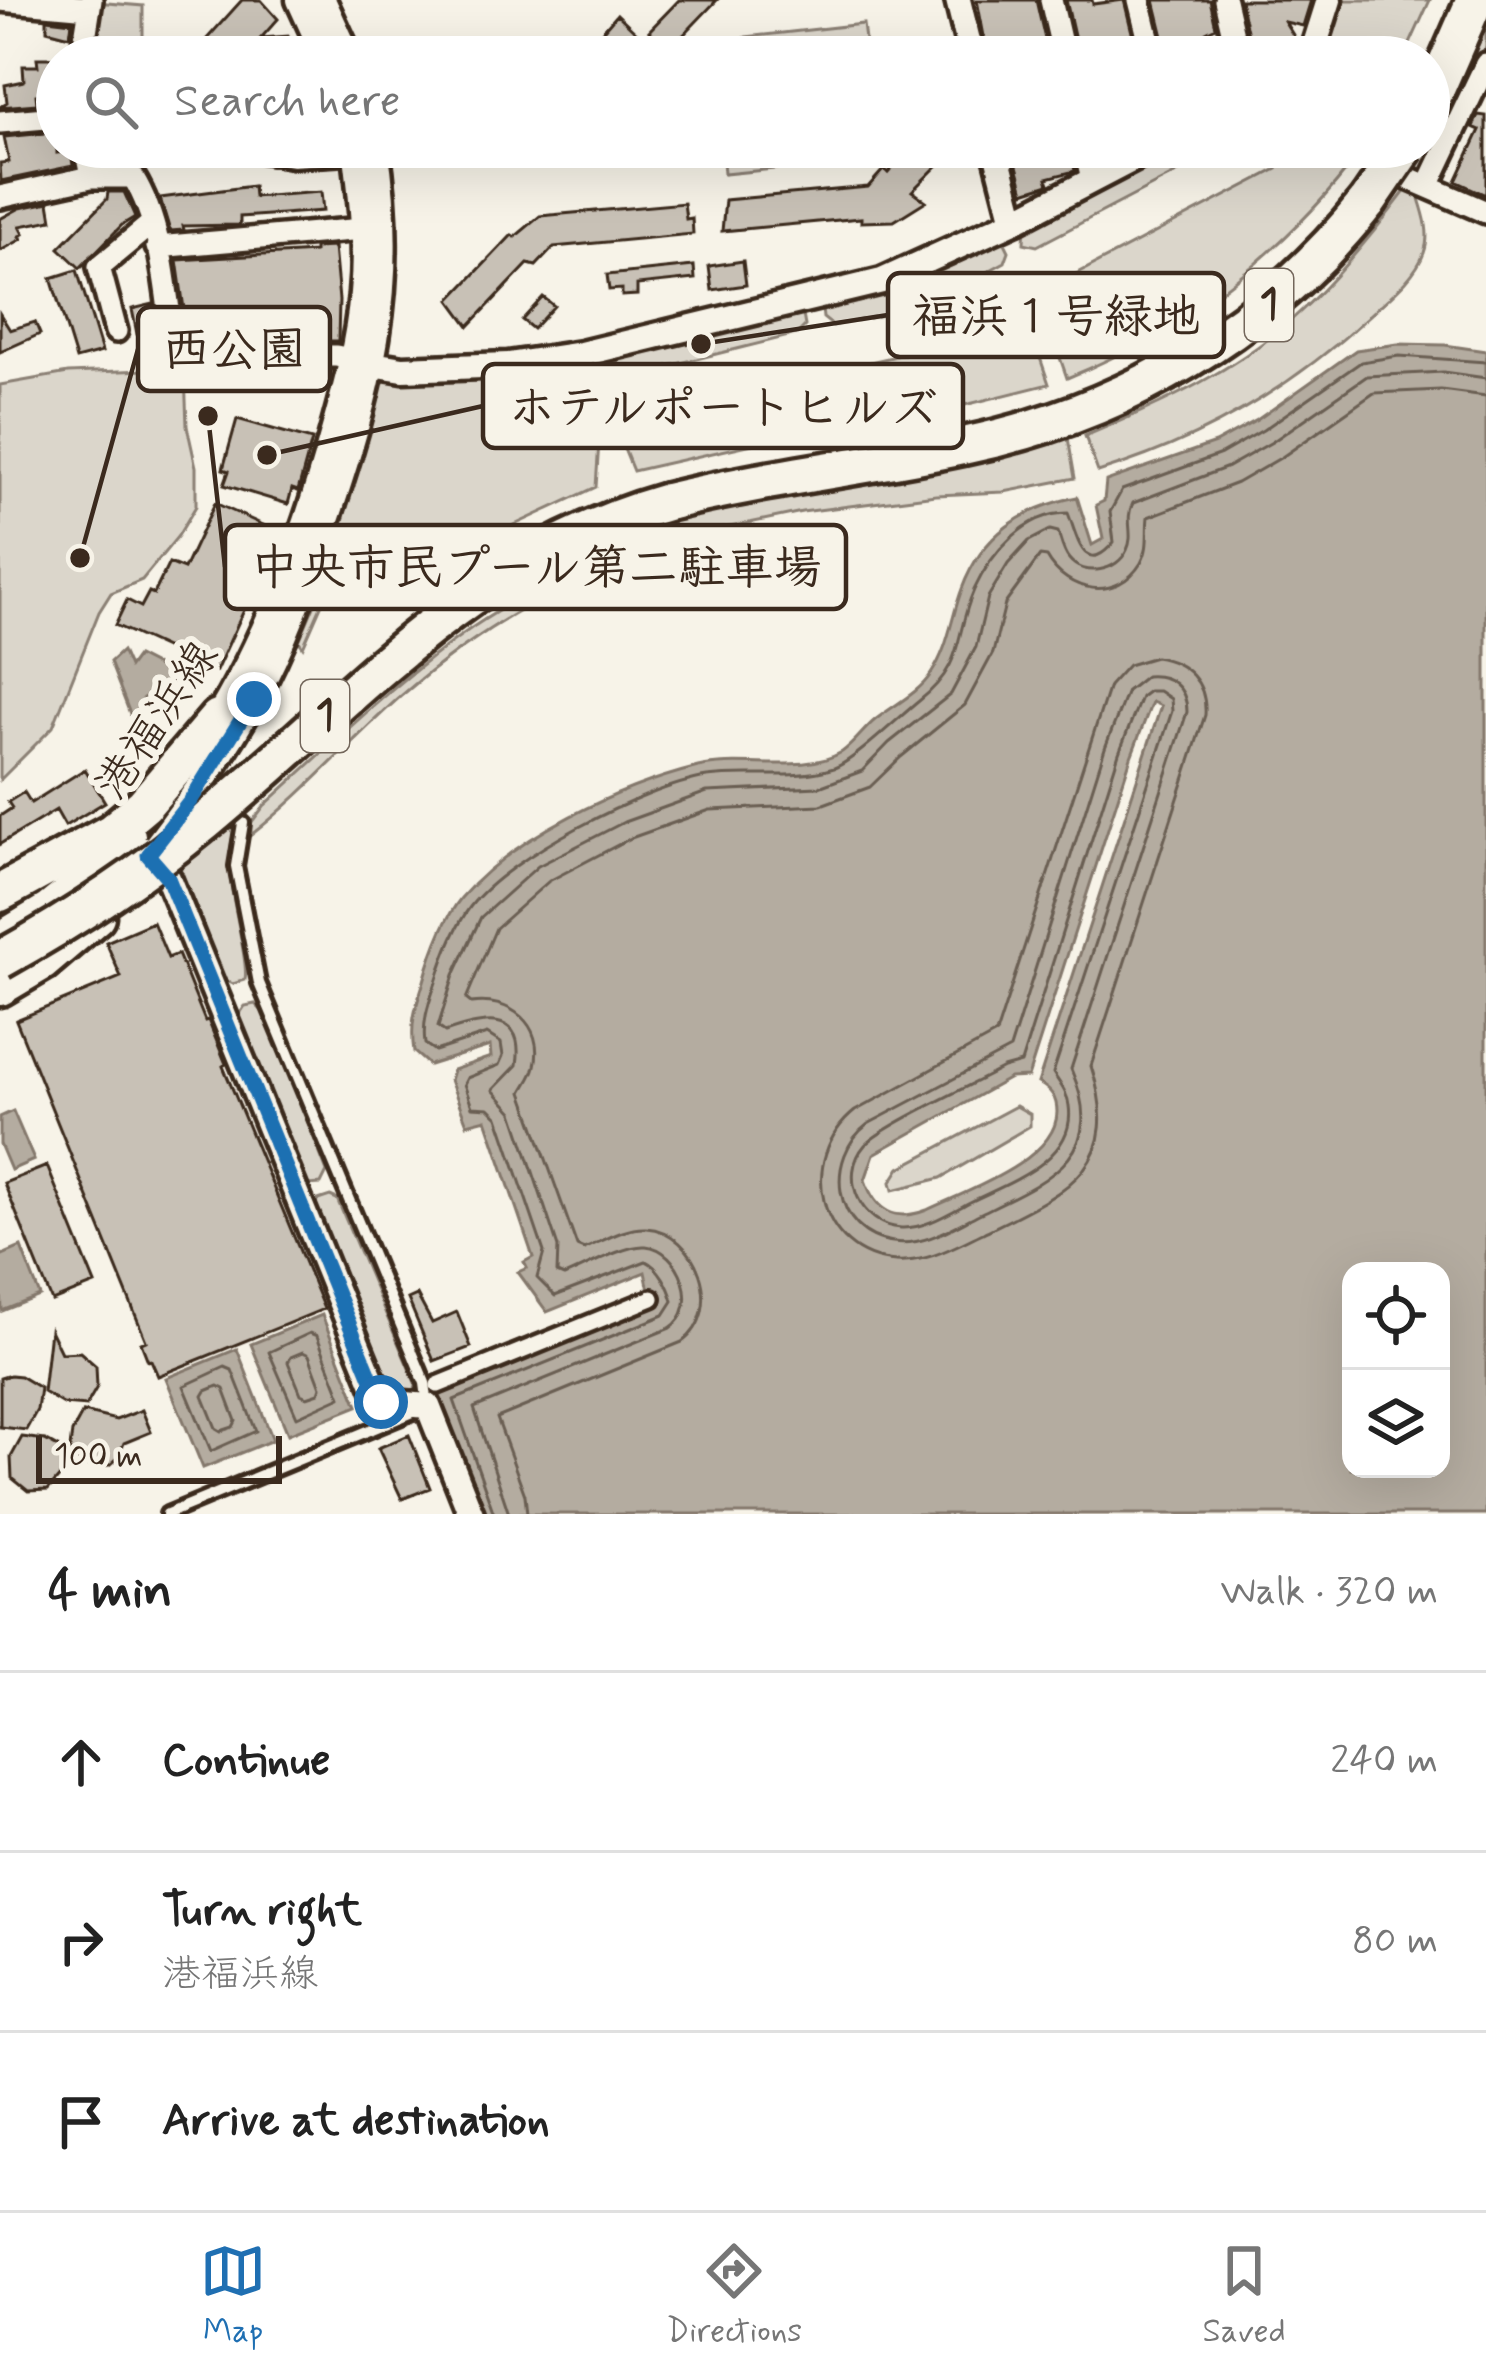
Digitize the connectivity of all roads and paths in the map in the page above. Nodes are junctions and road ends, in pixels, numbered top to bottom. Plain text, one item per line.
1 (0, 0) edge
2 (299, 0) edge
3 (323, 0) edge
4 (958, 0) edge
5 (1051, 0) edge
6 (1139, 0) edge
7 (1225, 0) edge
8 (1328, 0) edge
9 (1452, 0) edge
10 (1475, 0) edge
11 (90, 4) edge
12 (85, 36) edge
13 (316, 36) edge
14 (339, 36) edge
15 (967, 36) edge
16 (1059, 36) edge
17 (1148, 36) edge
18 (1233, 36) edge
19 (1317, 36) edge
20 (1437, 36) edge
21 (1450, 57) edge
22 (1486, 64) edge
23 (36, 119) edge
24 (0, 122) edge
25 (1450, 140) edge
26 (89, 168) edge
27 (135, 168) edge
28 (363, 168) edge
29 (368, 168) edge
30 (1000, 168) edge
31 (1090, 168) edge
32 (1116, 168) edge
33 (1372, 168) edge
34 (1385, 168) edge
35 (1395, 168) edge
36 (1437, 168) edge
37 (91, 177) junction
38 (133, 177) junction
39 (1093, 180) junction
40 (1428, 186) junction
41 (1360, 195) junction
42 (0, 197) edge
43 (1486, 212) edge
44 (1014, 221) junction
45 (152, 223) junction
46 (363, 230) junction
47 (157, 247) junction
48 (116, 331) dead end
49 (362, 363) junction
50 (664, 492) junction
51 (218, 718) junction
52 (243, 823) dead end
53 (138, 859) junction
54 (0, 893) edge
55 (0, 904) edge
56 (0, 935) edge
57 (0, 958) edge
58 (0, 987) edge
59 (652, 1298) dead end
60 (433, 1396) junction
61 (167, 1514) edge
62 (471, 1514) edge

1 - 11 street
2 - 13 street
3 - 14 street
4 - 15 street
5 - 16 street
6 - 17 street
7 - 18 street
8 - 19 street
9 - 20 highway
10 - 21 highway
11 - 12 street
22 - 25 street
23 - 24 street
26 - 37 street
27 - 38 lane
28 - 46 street, 港福浜線
29 - 49 street, 港福浜線
30 - 44 street
31 - 39 street
32 - 39 street
33 - 41 highway
34 - 41 highway, bridge
35 - 40 street
36 - 40 street
37 - 38 street
37 - 42 street
38 - 45 street
39 - 44 street
40 - 43 street
41 - 50 highway, 1
44 - 49 street
45 - 47 street
45 - 48 street
46 - 47 street
46 - 49 street, 港福浜線
47 - 49 street
49 - 51 street, 港福浜線
49 - 53 street, 港福浜線
50 - 56 highway
50 - 57 highway, 1, bridge
51 - 53 street, 港福浜線
51 - 54 highway
52 - 60 lane
53 - 55 highway
53 - 56 street, 港福浜線
53 - 57 street, 港福浜線
53 - 58 highway
53 - 60 street
59 - 60 street
60 - 61 lane
60 - 62 street

